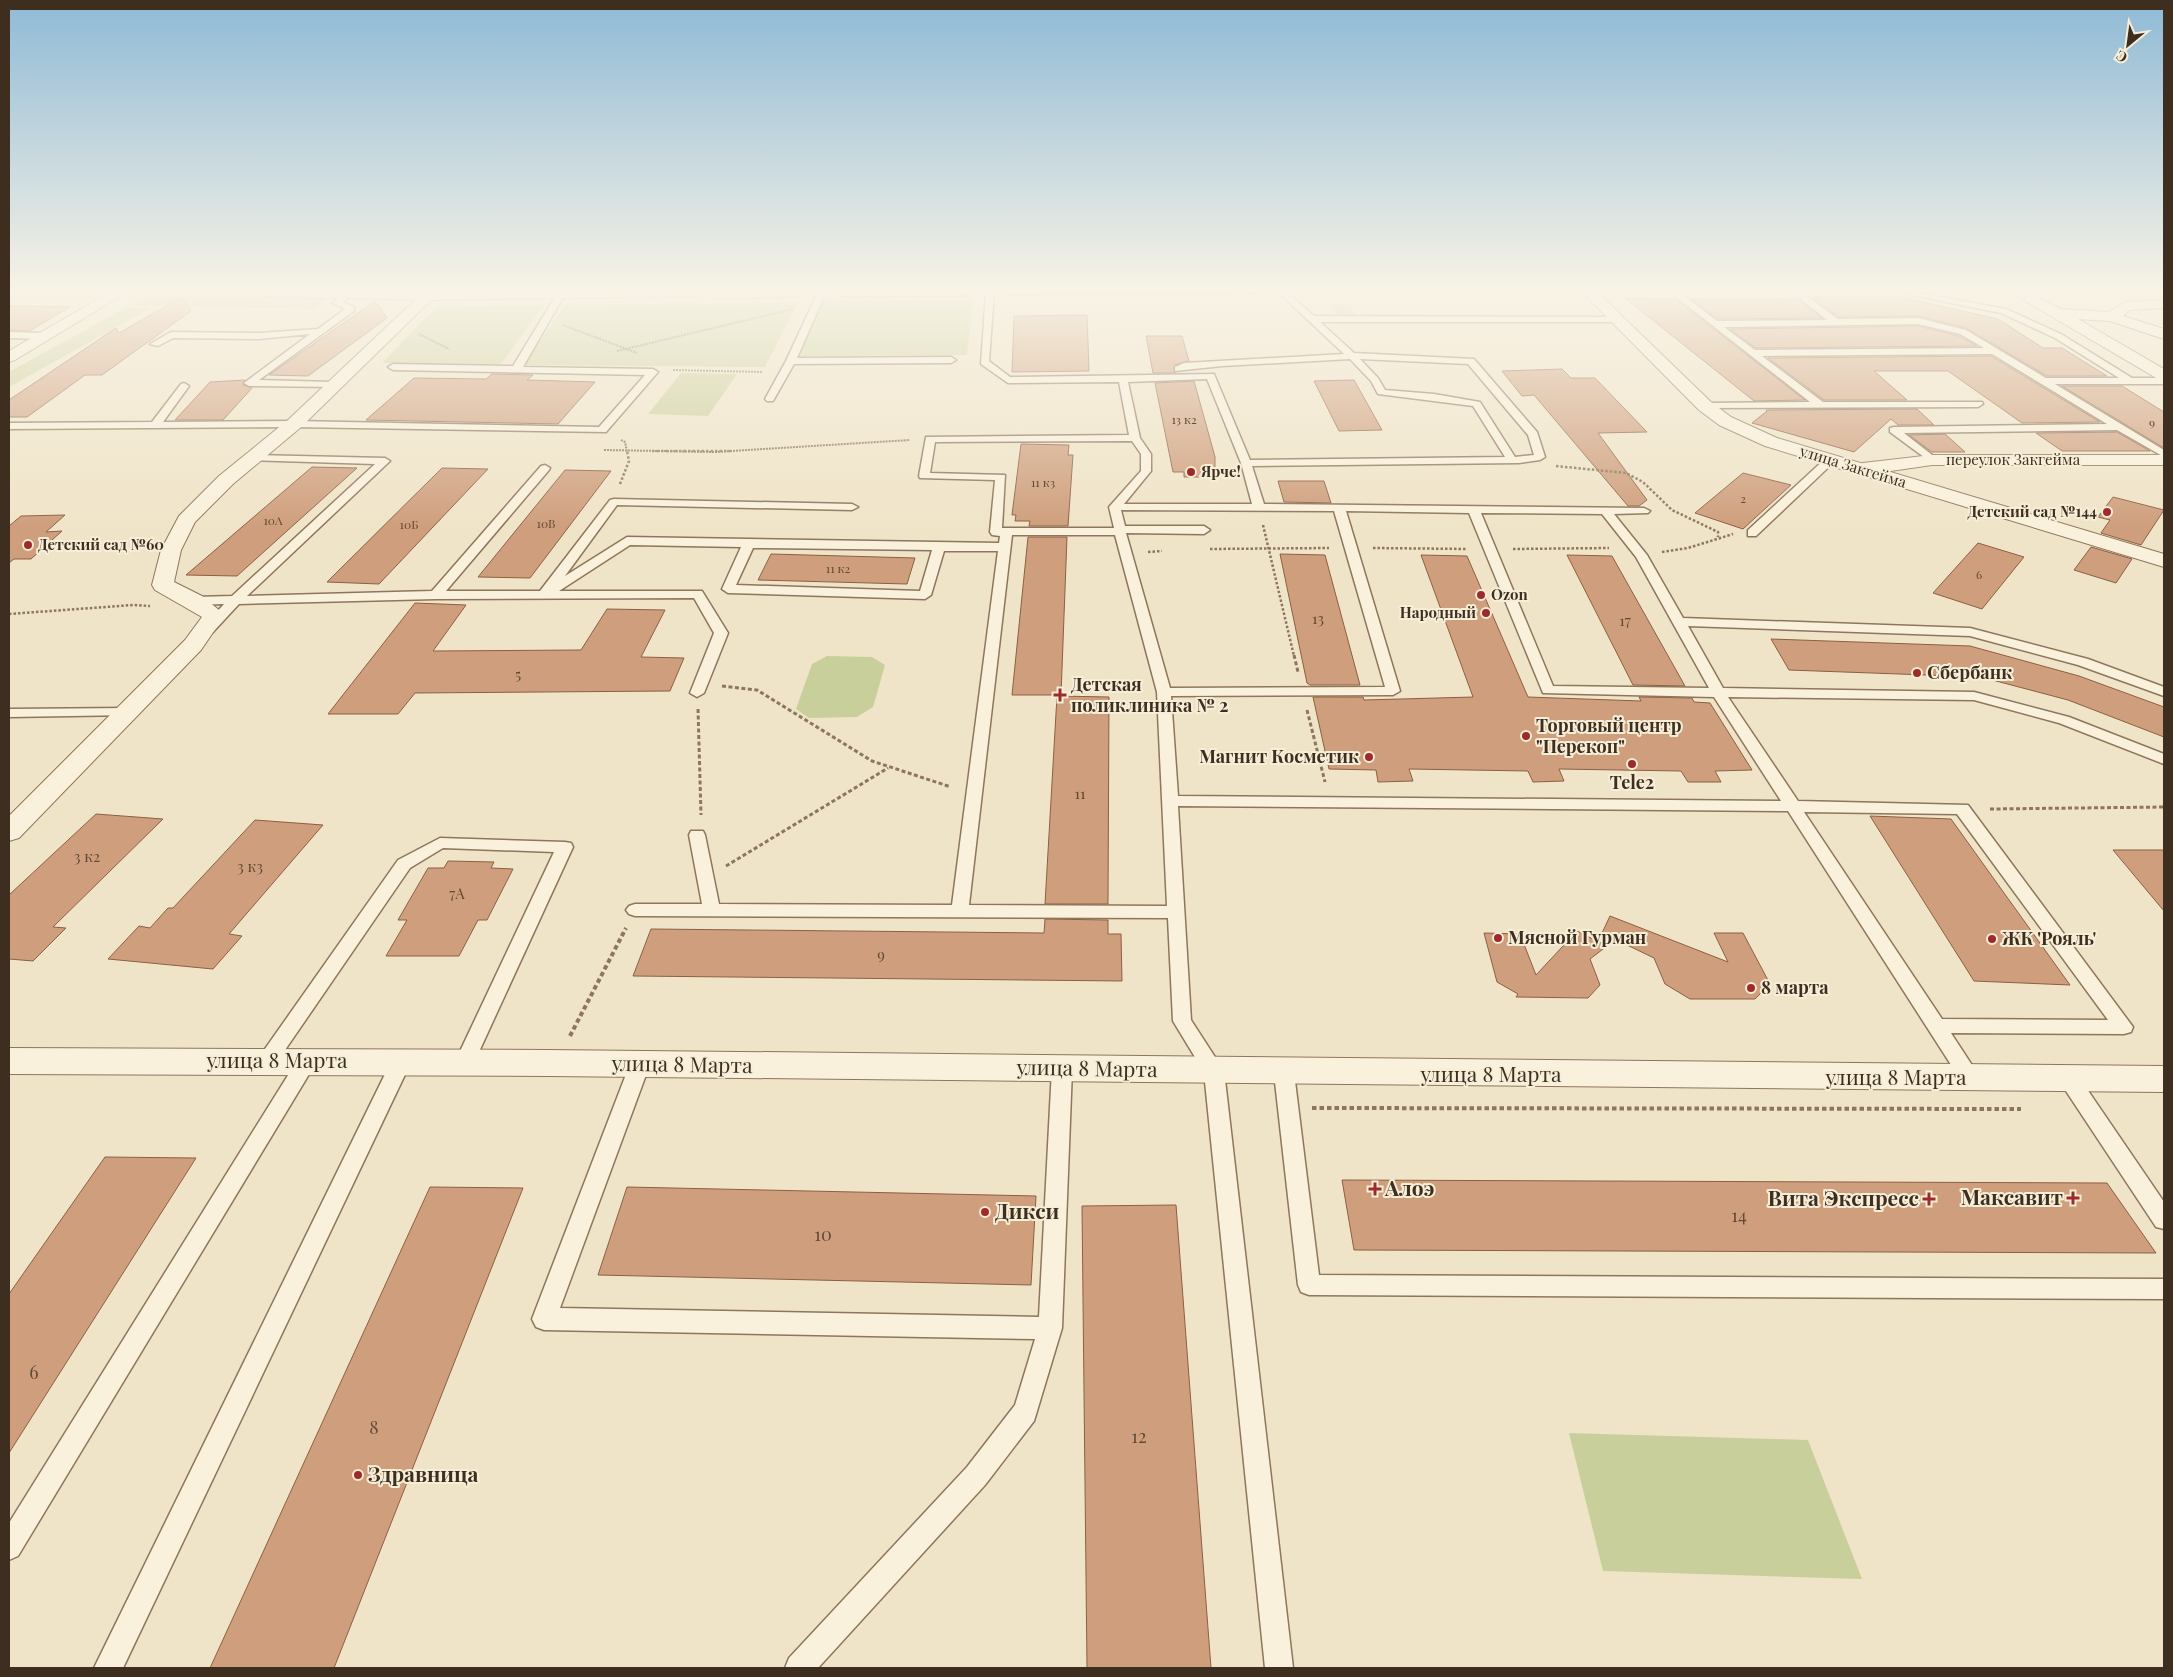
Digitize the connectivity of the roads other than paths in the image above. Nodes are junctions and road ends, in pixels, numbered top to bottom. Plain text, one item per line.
1 (266, 370) edge
2 (349, 370) edge
3 (534, 370) edge
4 (785, 370) edge
5 (995, 370) edge
6 (1175, 370) edge
7 (1366, 370) edge
8 (1479, 370) edge
9 (1669, 370) edge
10 (1776, 370) edge
11 (2026, 370) edge
12 (2113, 370) edge
13 (1162, 377) junction
14 (1123, 379) junction
15 (2044, 381) junction
16 (2130, 381) junction
17 (2164, 381) edge
18 (184, 386) dead end
19 (332, 386) junction
20 (770, 399) dead end
21 (1978, 404) dead end
22 (1820, 405) junction
23 (1705, 406) junction
24 (294, 424) junction
25 (155, 425) junction
26 (9, 426) edge
27 (2118, 428) junction
28 (1135, 438) junction
29 (2164, 454) edge
30 (252, 458) junction
31 (1516, 460) junction
32 (1830, 460) junction
33 (1932, 460) junction
34 (2164, 460) edge
35 (1246, 463) junction
36 (545, 468) dead end
37 (1863, 469) junction
38 (852, 507) dead end
39 (1115, 507) junction
40 (1259, 507) junction
41 (1339, 508) junction
42 (1473, 508) junction
43 (1605, 510) junction
44 (1644, 510) dead end
45 (1120, 530) junction
46 (1204, 530) dead end
47 (1006, 532) junction
48 (1752, 533) road end
49 (749, 544) junction
50 (939, 547) junction
51 (1004, 547) junction
52 (2164, 561) edge
53 (436, 595) junction
54 (544, 595) junction
55 (235, 600) junction
56 (194, 601) junction
57 (1679, 622) junction
58 (192, 645) junction
59 (699, 689) road end
60 (1164, 692) junction
61 (1718, 692) junction
62 (2164, 692) edge
63 (128, 712) junction
64 (9, 714) edge
65 (2164, 759) edge
66 (1170, 801) junction
67 (1793, 808) junction
68 (9, 832) edge
69 (697, 835) road end
70 (635, 910) dead end
71 (712, 911) junction
72 (960, 912) junction
73 (1176, 912) junction
74 (1935, 1026) junction
75 (268, 1060) junction
76 (9, 1061) edge
77 (307, 1061) junction
78 (402, 1062) junction
79 (465, 1062) junction
80 (640, 1064) junction
81 (1062, 1069) junction
82 (1214, 1071) junction
83 (1284, 1073) junction
84 (1971, 1079) junction
85 (2069, 1079) junction
86 (2164, 1079) edge
87 (2164, 1220) edge
88 (2164, 1290) edge
89 (1050, 1328) junction
90 (9, 1547) edge
91 (108, 1668) edge
92 (799, 1668) edge
93 (1279, 1668) edge

1 - 19 lane
2 - 19 street
3 - 24 lane
4 - 20 lane
5 - 14 lane
6 - 13 lane
7 - 31 lane
8 - 31 lane
9 - 23 street, улица Закгейма
10 - 22 lane
11 - 15 lane
12 - 16 lane
13 - 14 lane
13 - 35 lane
14 - 28 lane
15 - 16 lane
15 - 27 lane
16 - 17 lane
18 - 25 lane
19 - 24 street
21 - 22 lane
22 - 23 lane
23 - 32 street, улица Закгейма
24 - 25 lane
24 - 30 street
25 - 26 lane
27 - 29 lane
27 - 33 lane
28 - 39 lane
28 - 47 lane
30 - 55 lane
30 - 56 street
31 - 35 lane
32 - 37 street, улица Закгейма
32 - 48 lane
33 - 34 street, переулок Закгейма
33 - 37 street, переулок Закгейма
35 - 40 lane
36 - 53 lane
37 - 52 street, улица Закгейма
38 - 54 lane
39 - 40 lane
39 - 45 lane
40 - 41 lane
41 - 42 lane
41 - 60 lane
42 - 43 lane
42 - 61 lane
43 - 44 lane
43 - 57 lane
45 - 46 lane
45 - 47 lane
45 - 60 lane
47 - 51 lane
49 - 50 lane
49 - 50 lane
49 - 54 lane
50 - 51 lane
51 - 72 lane
53 - 54 lane
53 - 55 lane
54 - 59 lane
55 - 56 lane
55 - 58 lane
56 - 58 street
57 - 61 lane
57 - 62 lane
58 - 63 street
60 - 66 lane
61 - 65 lane
61 - 67 lane
63 - 64 lane
63 - 68 street
66 - 67 lane
66 - 73 lane
67 - 74 lane
67 - 74 lane
69 - 71 lane
70 - 71 lane
71 - 72 lane
72 - 73 lane
73 - 82 lane
74 - 84 lane
75 - 76 street, улица 8 Марта
75 - 77 street, улица 8 Марта
75 - 79 lane
77 - 78 street, улица 8 Марта
77 - 90 lane
78 - 79 street, улица 8 Марта
78 - 91 lane
79 - 80 street, улица 8 Марта
80 - 81 street, улица 8 Марта
80 - 89 lane
81 - 82 street, улица 8 Марта
81 - 89 lane
82 - 83 street, улица 8 Марта
82 - 93 lane
83 - 84 street, улица 8 Марта
83 - 88 lane
84 - 85 street, улица 8 Марта
85 - 86 street, улица 8 Марта
85 - 87 lane
89 - 92 lane

